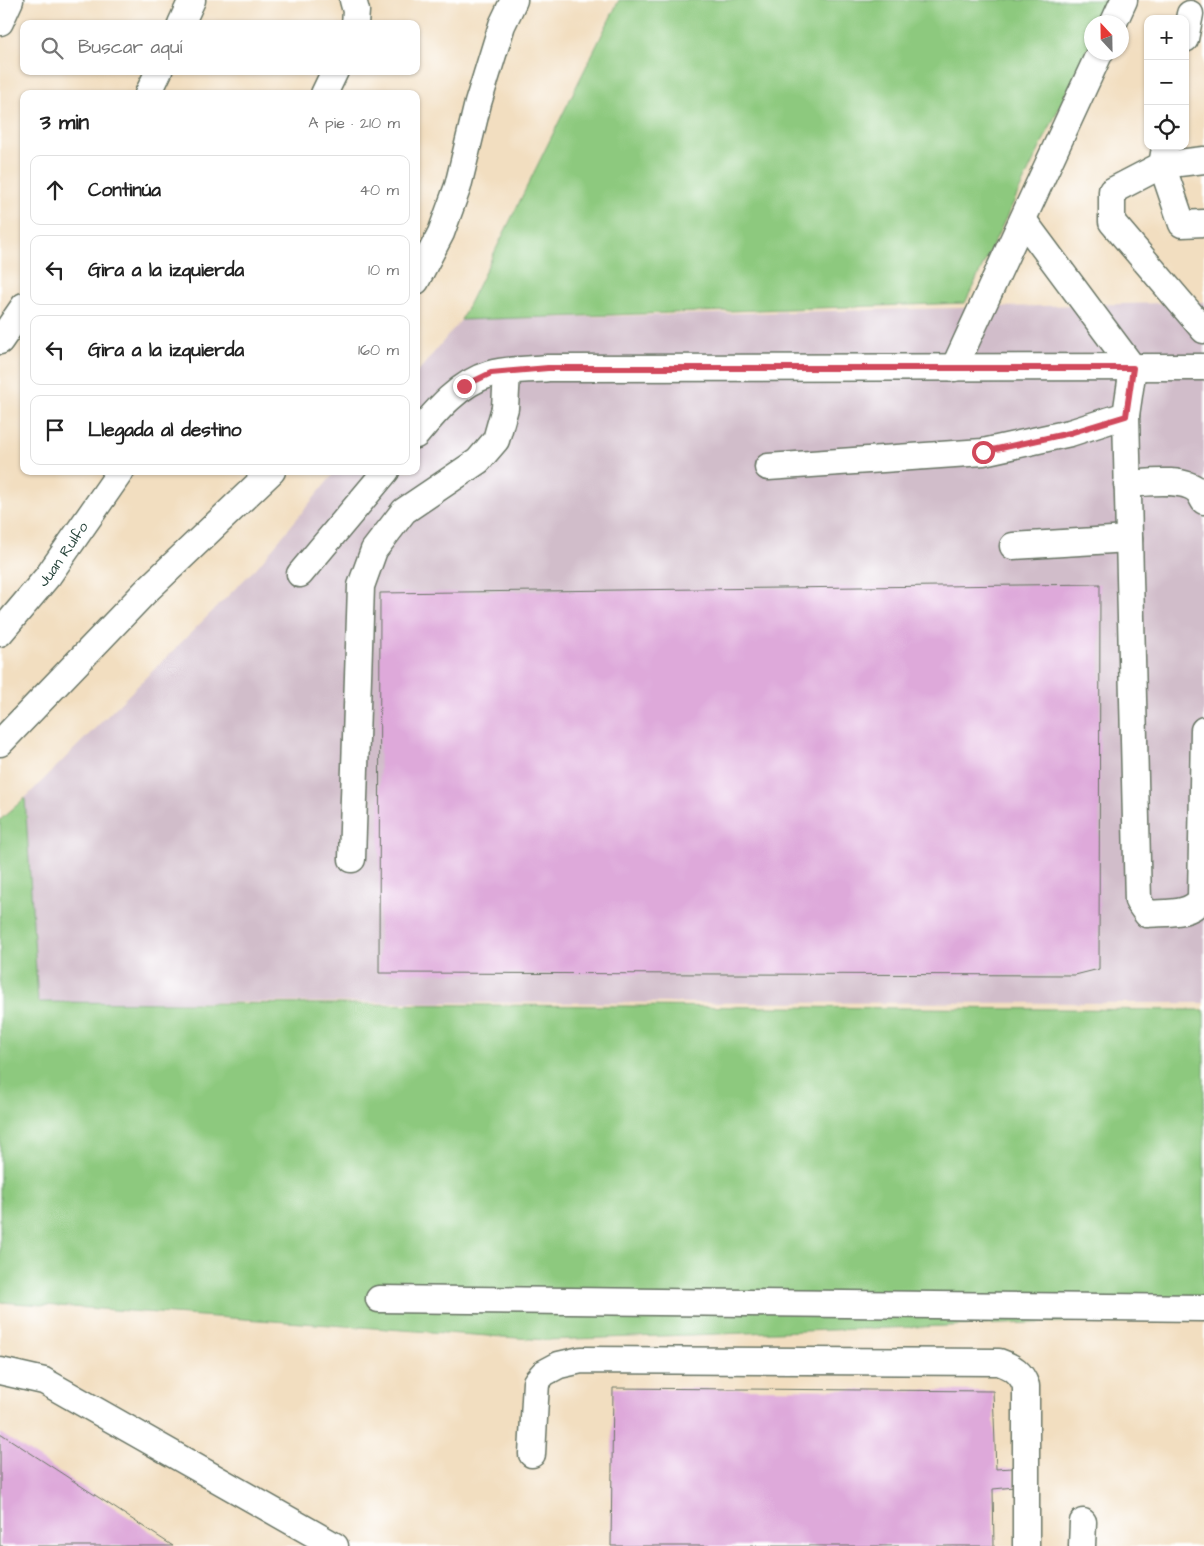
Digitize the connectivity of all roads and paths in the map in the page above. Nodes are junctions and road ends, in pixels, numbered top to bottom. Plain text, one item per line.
1 (10, 0) edge
2 (192, 0) edge
3 (353, 0) edge
4 (514, 0) edge
5 (1124, 0) edge
6 (1117, 15) edge
7 (183, 20) edge
8 (355, 20) edge
9 (0, 22) edge
10 (1096, 60) edge
11 (157, 75) edge
12 (332, 75) edge
13 (150, 90) edge
14 (326, 90) edge
15 (1164, 156) edge
16 (1204, 160) edge
17 (1022, 220) junction
18 (1204, 223) edge
19 (420, 273) edge
20 (20, 312) edge
21 (1204, 330) edge
22 (0, 341) edge
23 (1204, 367) edge
24 (954, 368) junction
25 (1133, 368) junction
26 (507, 372) junction
27 (1126, 416) junction
28 (420, 431) edge
29 (768, 467) dead end
30 (119, 475) edge
31 (268, 475) edge
32 (383, 475) edge
33 (1127, 484) junction
34 (1204, 501) edge
35 (1129, 539) junction
36 (1014, 546) dead end
37 (300, 574) dead end
38 (0, 633) edge
39 (1204, 730) edge
40 (0, 743) edge
41 (352, 859) dead end
42 (379, 1299) dead end
43 (1204, 1308) edge
44 (0, 1371) edge
45 (532, 1454) dead end
46 (335, 1546) edge
47 (1026, 1546) edge

1 - 9 street
2 - 7 street
3 - 8 street
4 - 19 street
5 - 6 street
10 - 17 street
11 - 13 street
12 - 14 street
15 - 16 street
15 - 18 street
15 - 21 street
17 - 24 street
17 - 25 street
20 - 22 street
23 - 25 street
24 - 25 street
24 - 26 street
25 - 27 street
26 - 28 street
26 - 41 street
27 - 29 street
27 - 33 street
30 - 38 street, Juan Rulfo
31 - 40 street
32 - 37 street
33 - 34 street
33 - 35 street
35 - 36 street
35 - 39 street
42 - 43 street
44 - 46 street
45 - 47 street

